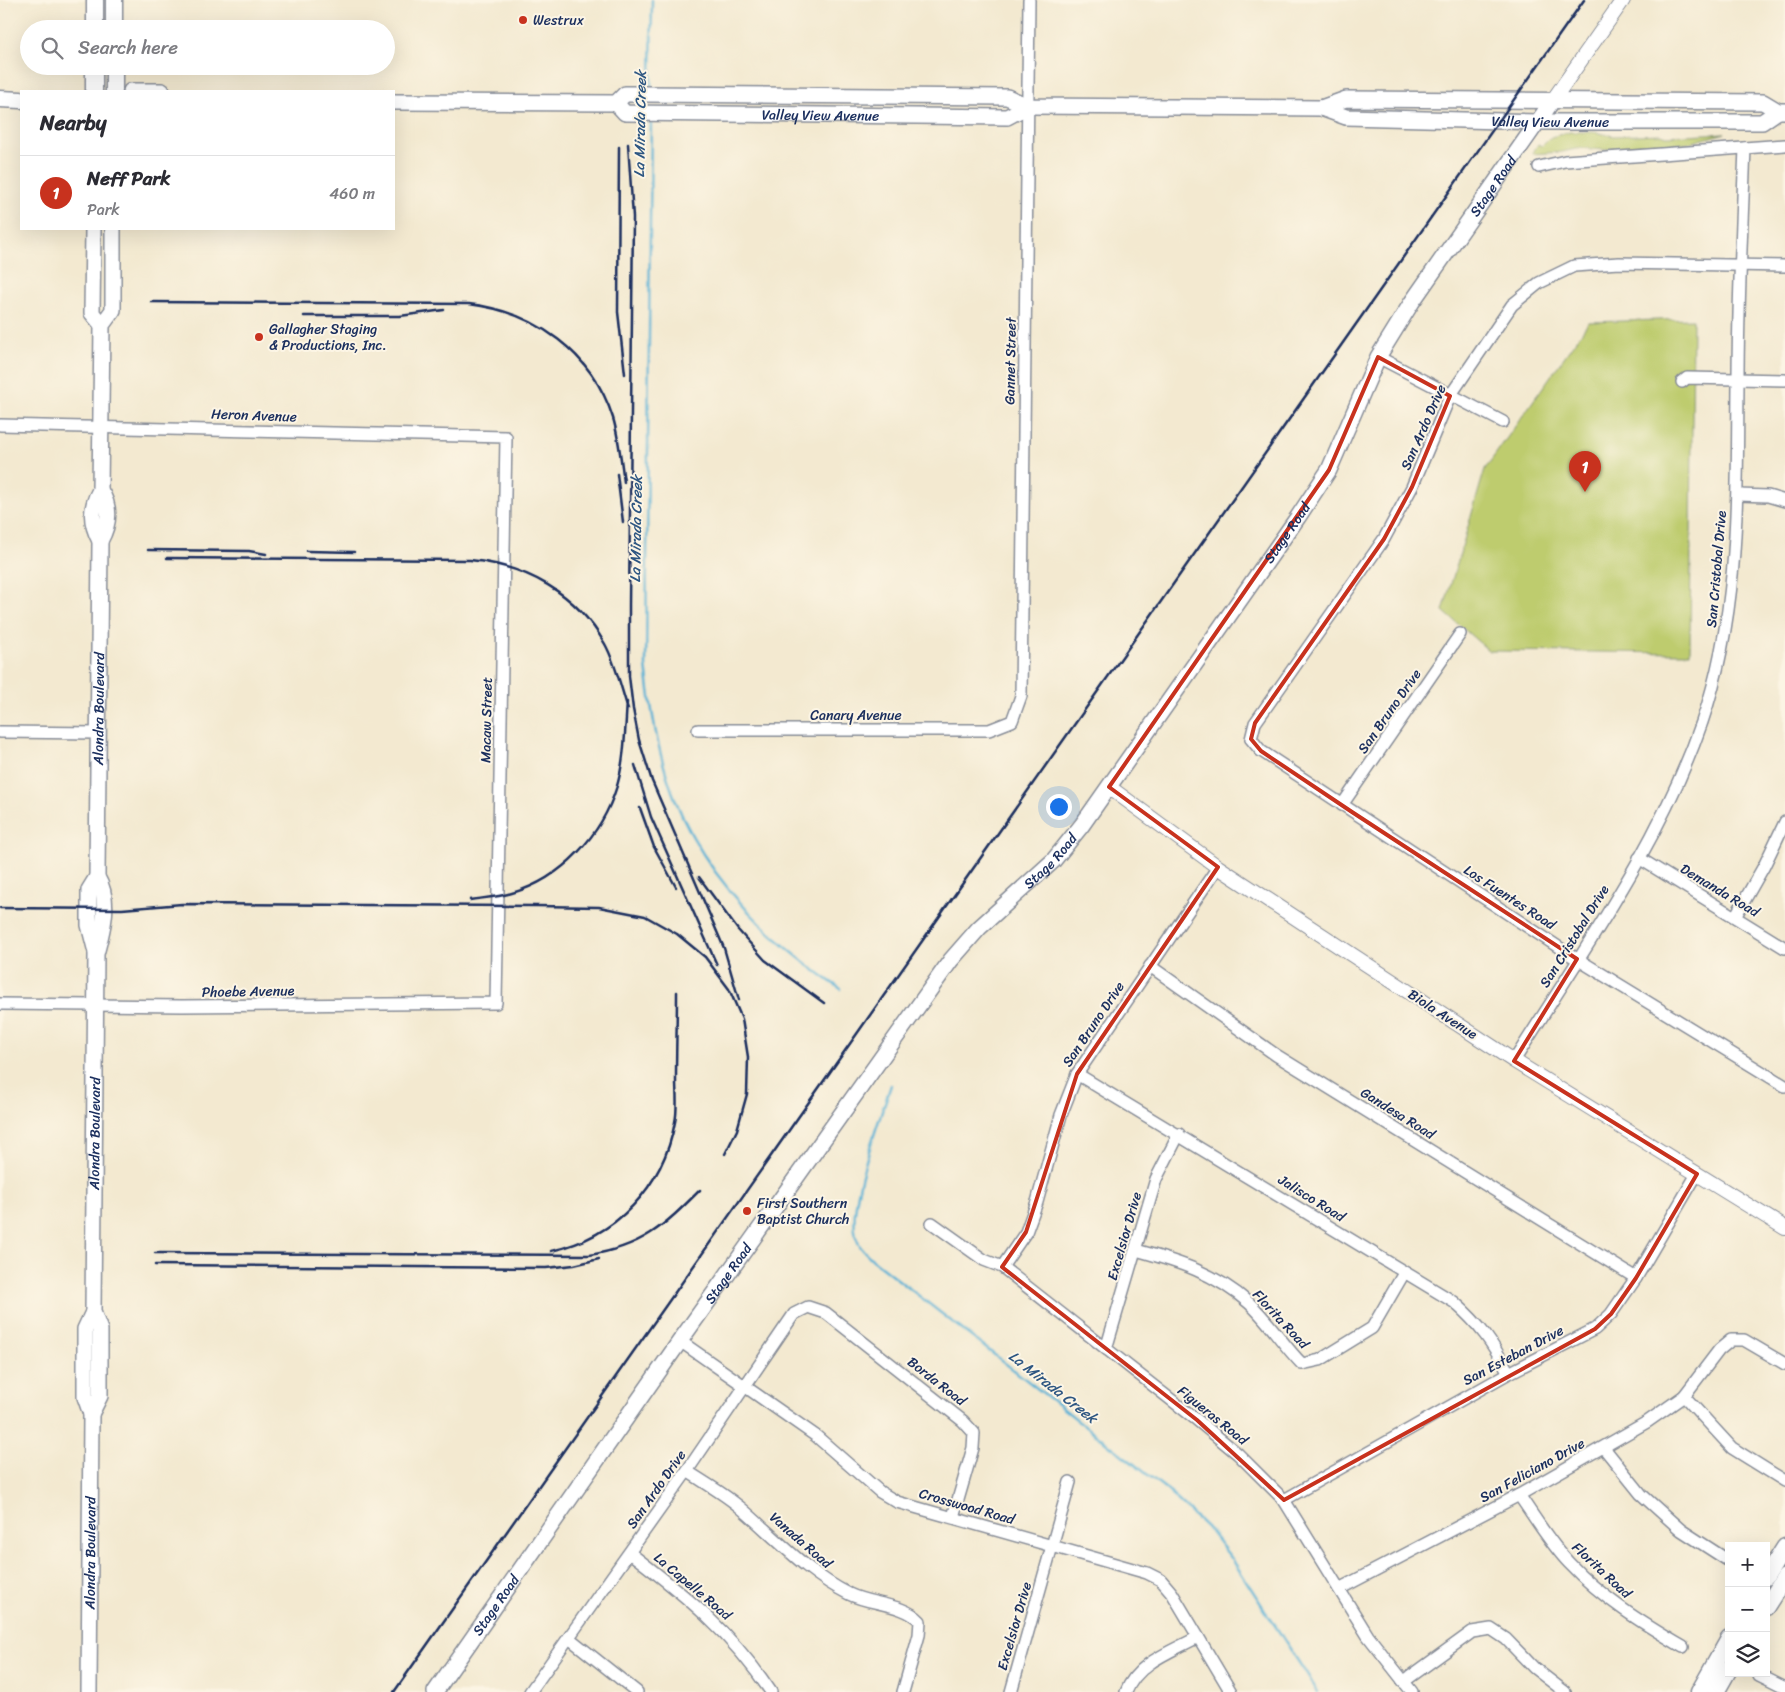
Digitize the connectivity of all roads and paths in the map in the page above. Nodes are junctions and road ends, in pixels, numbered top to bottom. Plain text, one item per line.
1 (95, 0) edge
2 (114, 0) edge
3 (1029, 0) edge
4 (1623, 0) edge
5 (95, 20) edge
6 (114, 20) edge
7 (94, 75) edge
8 (114, 75) edge
9 (94, 90) edge
10 (114, 90) edge
11 (0, 100) edge
12 (20, 100) edge
13 (1553, 100) junction
14 (395, 102) edge
15 (616, 103) junction
16 (1028, 106) junction
17 (1321, 108) junction
18 (1781, 111) edge
19 (1537, 122) junction
20 (1785, 145) edge
21 (1744, 148) junction
22 (1539, 167) dead end
23 (93, 230) edge
24 (113, 230) edge
25 (1740, 264) junction
26 (1785, 266) edge
27 (102, 326) junction
28 (1378, 357) junction
29 (1738, 379) junction
30 (1785, 380) edge
31 (1682, 382) dead end
32 (1450, 396) junction
33 (1503, 422) dead end
34 (0, 425) edge
35 (101, 426) junction
36 (506, 436) joint
37 (1738, 495) junction
38 (1785, 501) edge
39 (1460, 634) dead end
40 (1012, 721) joint
41 (698, 730) dead end
42 (0, 732) edge
43 (98, 733) junction
44 (1251, 739) joint
45 (1109, 787) junction
46 (1342, 805) junction
47 (1785, 822) edge
48 (1639, 858) junction
49 (1218, 867) junction
50 (1735, 916) junction
51 (1785, 948) edge
52 (1577, 958) junction
53 (1150, 966) junction
54 (0, 1004) edge
55 (96, 1004) junction
56 (496, 1004) joint
57 (1514, 1061) junction
58 (1077, 1074) junction
59 (1785, 1086) edge
60 (1179, 1134) junction
61 (1697, 1174) junction
62 (932, 1223) dead end
63 (1785, 1228) edge
64 (1136, 1250) junction
65 (1002, 1267) junction
66 (1404, 1273) junction
67 (1636, 1278) junction
68 (808, 1307) joint
69 (680, 1341) junction
70 (1106, 1349) junction
71 (1785, 1364) edge
72 (1509, 1373) junction
73 (745, 1386) junction
74 (1684, 1396) junction
75 (1604, 1448) junction
76 (687, 1471) junction
77 (1785, 1481) edge
78 (1070, 1482) dead end
79 (1519, 1495) junction
80 (1284, 1500) junction
81 (953, 1517) junction
82 (1052, 1546) junction
83 (1785, 1547) edge
84 (630, 1553) junction
85 (1725, 1558) edge
86 (1770, 1571) edge
87 (1785, 1577) edge
88 (1340, 1589) junction
89 (1770, 1601) edge
90 (1198, 1637) junction
91 (569, 1638) junction
92 (1725, 1646) edge
93 (1683, 1647) dead end
94 (1725, 1676) edge
95 (1763, 1677) edge
96 (1402, 1682) junction
97 (1785, 1688) edge
98 (89, 1692) edge
99 (435, 1692) edge
100 (530, 1692) edge
101 (637, 1692) edge
102 (771, 1692) edge
103 (903, 1692) edge
104 (1011, 1692) edge
105 (1126, 1692) edge
106 (1231, 1692) edge
107 (1412, 1692) edge
108 (1565, 1692) edge
109 (1699, 1692) edge
110 (1716, 1692) edge

1 - 5 main road
2 - 6 main road
3 - 16 street, Gannet Street
4 - 13 street, Stage Road
7 - 9 main road
8 - 10 main road
11 - 12 main road
13 - 17 main road, Valley View Avenue
13 - 18 main road, Valley View Avenue
13 - 19 main road, Stage Road
14 - 15 main road, Valley View Avenue
15 - 16 main road, Valley View Avenue
15 - 16 main road, Valley View Avenue
16 - 17 main road, Valley View Avenue
16 - 40 street, Gannet Street
17 - 19 main road, Valley View Avenue
18 - 19 main road, Valley View Avenue
19 - 28 main road, Stage Road
20 - 21 street
21 - 22 street
21 - 25 street, San Cristobal Drive
23 - 27 main road, Alondra Boulevard
24 - 27 main road, Alondra Boulevard
25 - 26 street
25 - 29 street, San Cristobal Drive
25 - 32 street, San Ardo Drive
27 - 35 main road, Alondra Boulevard
28 - 32 street
28 - 45 main road, Stage Road
29 - 30 street
29 - 31 street
29 - 37 street, San Cristobal Drive
32 - 33 street
32 - 44 street, San Ardo Drive
34 - 35 street, Heron Avenue
35 - 36 street, Heron Avenue
35 - 43 main road, Alondra Boulevard
36 - 56 street, Macaw Street
37 - 38 street
37 - 48 street, San Cristobal Drive
39 - 46 street, San Bruno Drive
40 - 41 street, Canary Avenue
42 - 43 street
43 - 55 main road, Alondra Boulevard
44 - 46 street, Los Fuentes Road
45 - 49 street, Biola Avenue
45 - 69 main road, Stage Road
46 - 52 street, Los Fuentes Road
47 - 50 street
48 - 50 street, Demanda Road
48 - 52 street, San Cristobal Drive
49 - 53 street, San Bruno Drive
49 - 57 street, Biola Avenue
50 - 51 street, Demanda Road
52 - 57 street, San Cristobal Drive
52 - 59 street, Los Fuentes Road
53 - 58 street, San Bruno Drive
53 - 67 street, Gandesa Road
54 - 55 street, Phoebe Avenue
55 - 56 street, Phoebe Avenue
55 - 98 main road, Alondra Boulevard
57 - 61 street, Biola Avenue
58 - 60 street, Jalisco Road
58 - 65 street, San Bruno Drive
60 - 64 street, Excelsior Drive
60 - 66 street, Jalisco Road
61 - 63 street, Biola Avenue
61 - 67 street, San Esteban Drive
62 - 65 street, Figueras Road
64 - 66 street, Florita Road
64 - 70 street, Excelsior Drive
65 - 70 street, Figueras Road
66 - 72 street, Jalisco Road
67 - 72 street, San Esteban Drive
68 - 73 street, San Ardo Drive
68 - 81 street, Borda Road
69 - 73 street, Crosswood Road
69 - 99 main road, Stage Road
70 - 80 street, Figueras Road
71 - 74 street, San Feliciano Drive
72 - 80 street, San Esteban Drive
73 - 76 street, San Ardo Drive
73 - 81 street, Crosswood Road
74 - 75 street, San Feliciano Drive
74 - 77 street
75 - 79 street, San Feliciano Drive
75 - 85 street
76 - 84 street, San Ardo Drive
76 - 103 street, Vanada Road
78 - 82 street, Excelsior Drive
79 - 88 street, San Feliciano Drive
79 - 93 street, Florita Road
80 - 88 street, Figueras Road
81 - 82 street, Crosswood Road
82 - 90 street, Crosswood Road
82 - 104 street, Excelsior Drive
83 - 86 main road
84 - 91 street, San Ardo Drive
84 - 102 street, La Capelle Road
87 - 89 main road
88 - 96 street, Figueras Road
90 - 105 street
90 - 106 street, Crosswood Road
91 - 100 street, San Ardo Drive
91 - 101 street
92 - 109 main road
94 - 110 main road
95 - 97 street
96 - 107 street, Figueras Road
96 - 108 street

